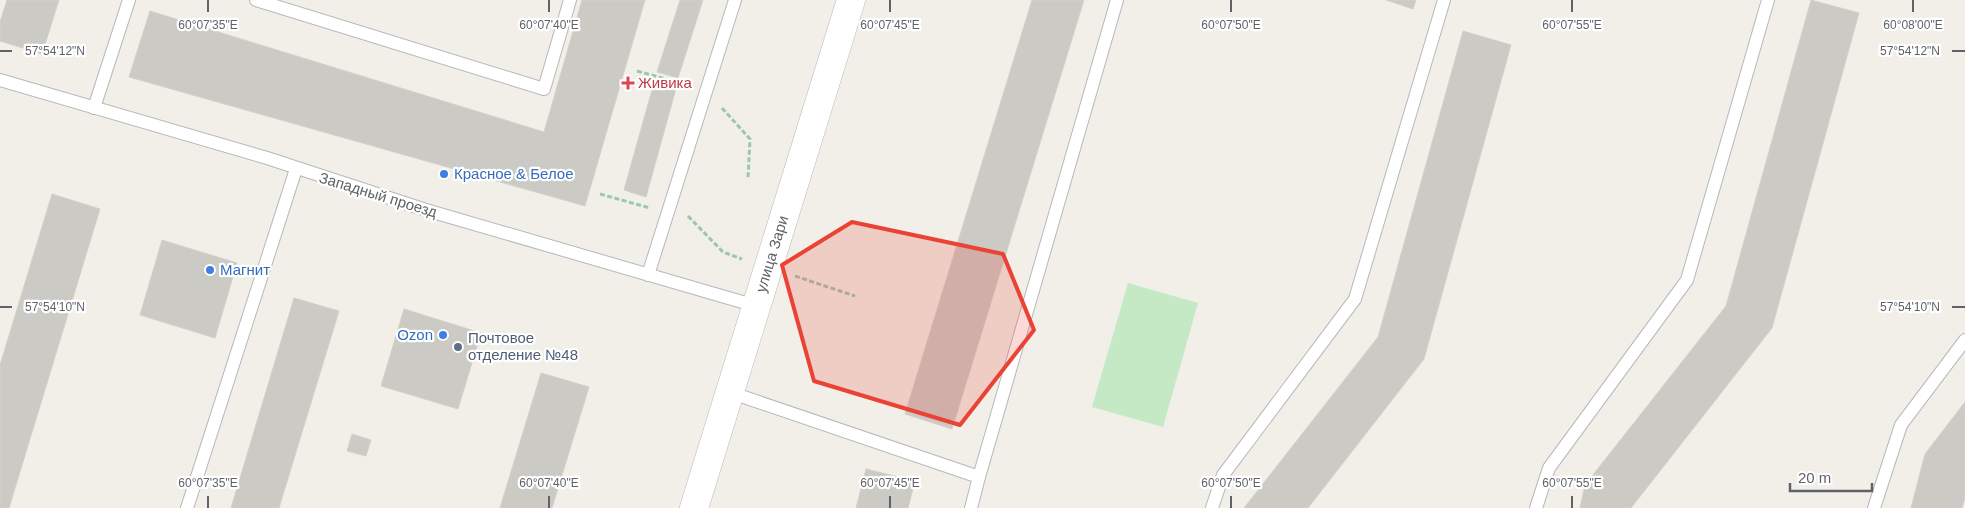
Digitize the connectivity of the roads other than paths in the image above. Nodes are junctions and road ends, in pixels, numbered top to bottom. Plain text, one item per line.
1 (129, 0) edge
2 (256, 0) edge
3 (570, 0) edge
4 (735, 0) edge
5 (851, 0) edge
6 (1117, 0) edge
7 (1444, 0) edge
8 (1768, 0) edge
9 (0, 80) edge
10 (94, 108) junction
11 (296, 169) junction
12 (648, 274) junction
13 (756, 306) junction
14 (1965, 340) edge
15 (730, 392) junction
16 (980, 477) junction
17 (187, 508) edge
18 (694, 508) edge
19 (971, 508) edge
20 (1212, 508) edge
21 (1536, 508) edge
22 (1874, 508) edge

1 - 10 lane
2 - 3 lane
4 - 12 lane
5 - 13 street, улица Зари
6 - 16 lane
7 - 20 lane
8 - 21 lane
9 - 10 lane, Западный проезд
10 - 11 lane, Западный проезд
11 - 12 lane, Западный проезд
11 - 17 lane
12 - 13 lane, Западный проезд
13 - 15 street, улица Зари
14 - 22 lane
15 - 16 lane
15 - 18 street, улица Зари
16 - 19 lane

